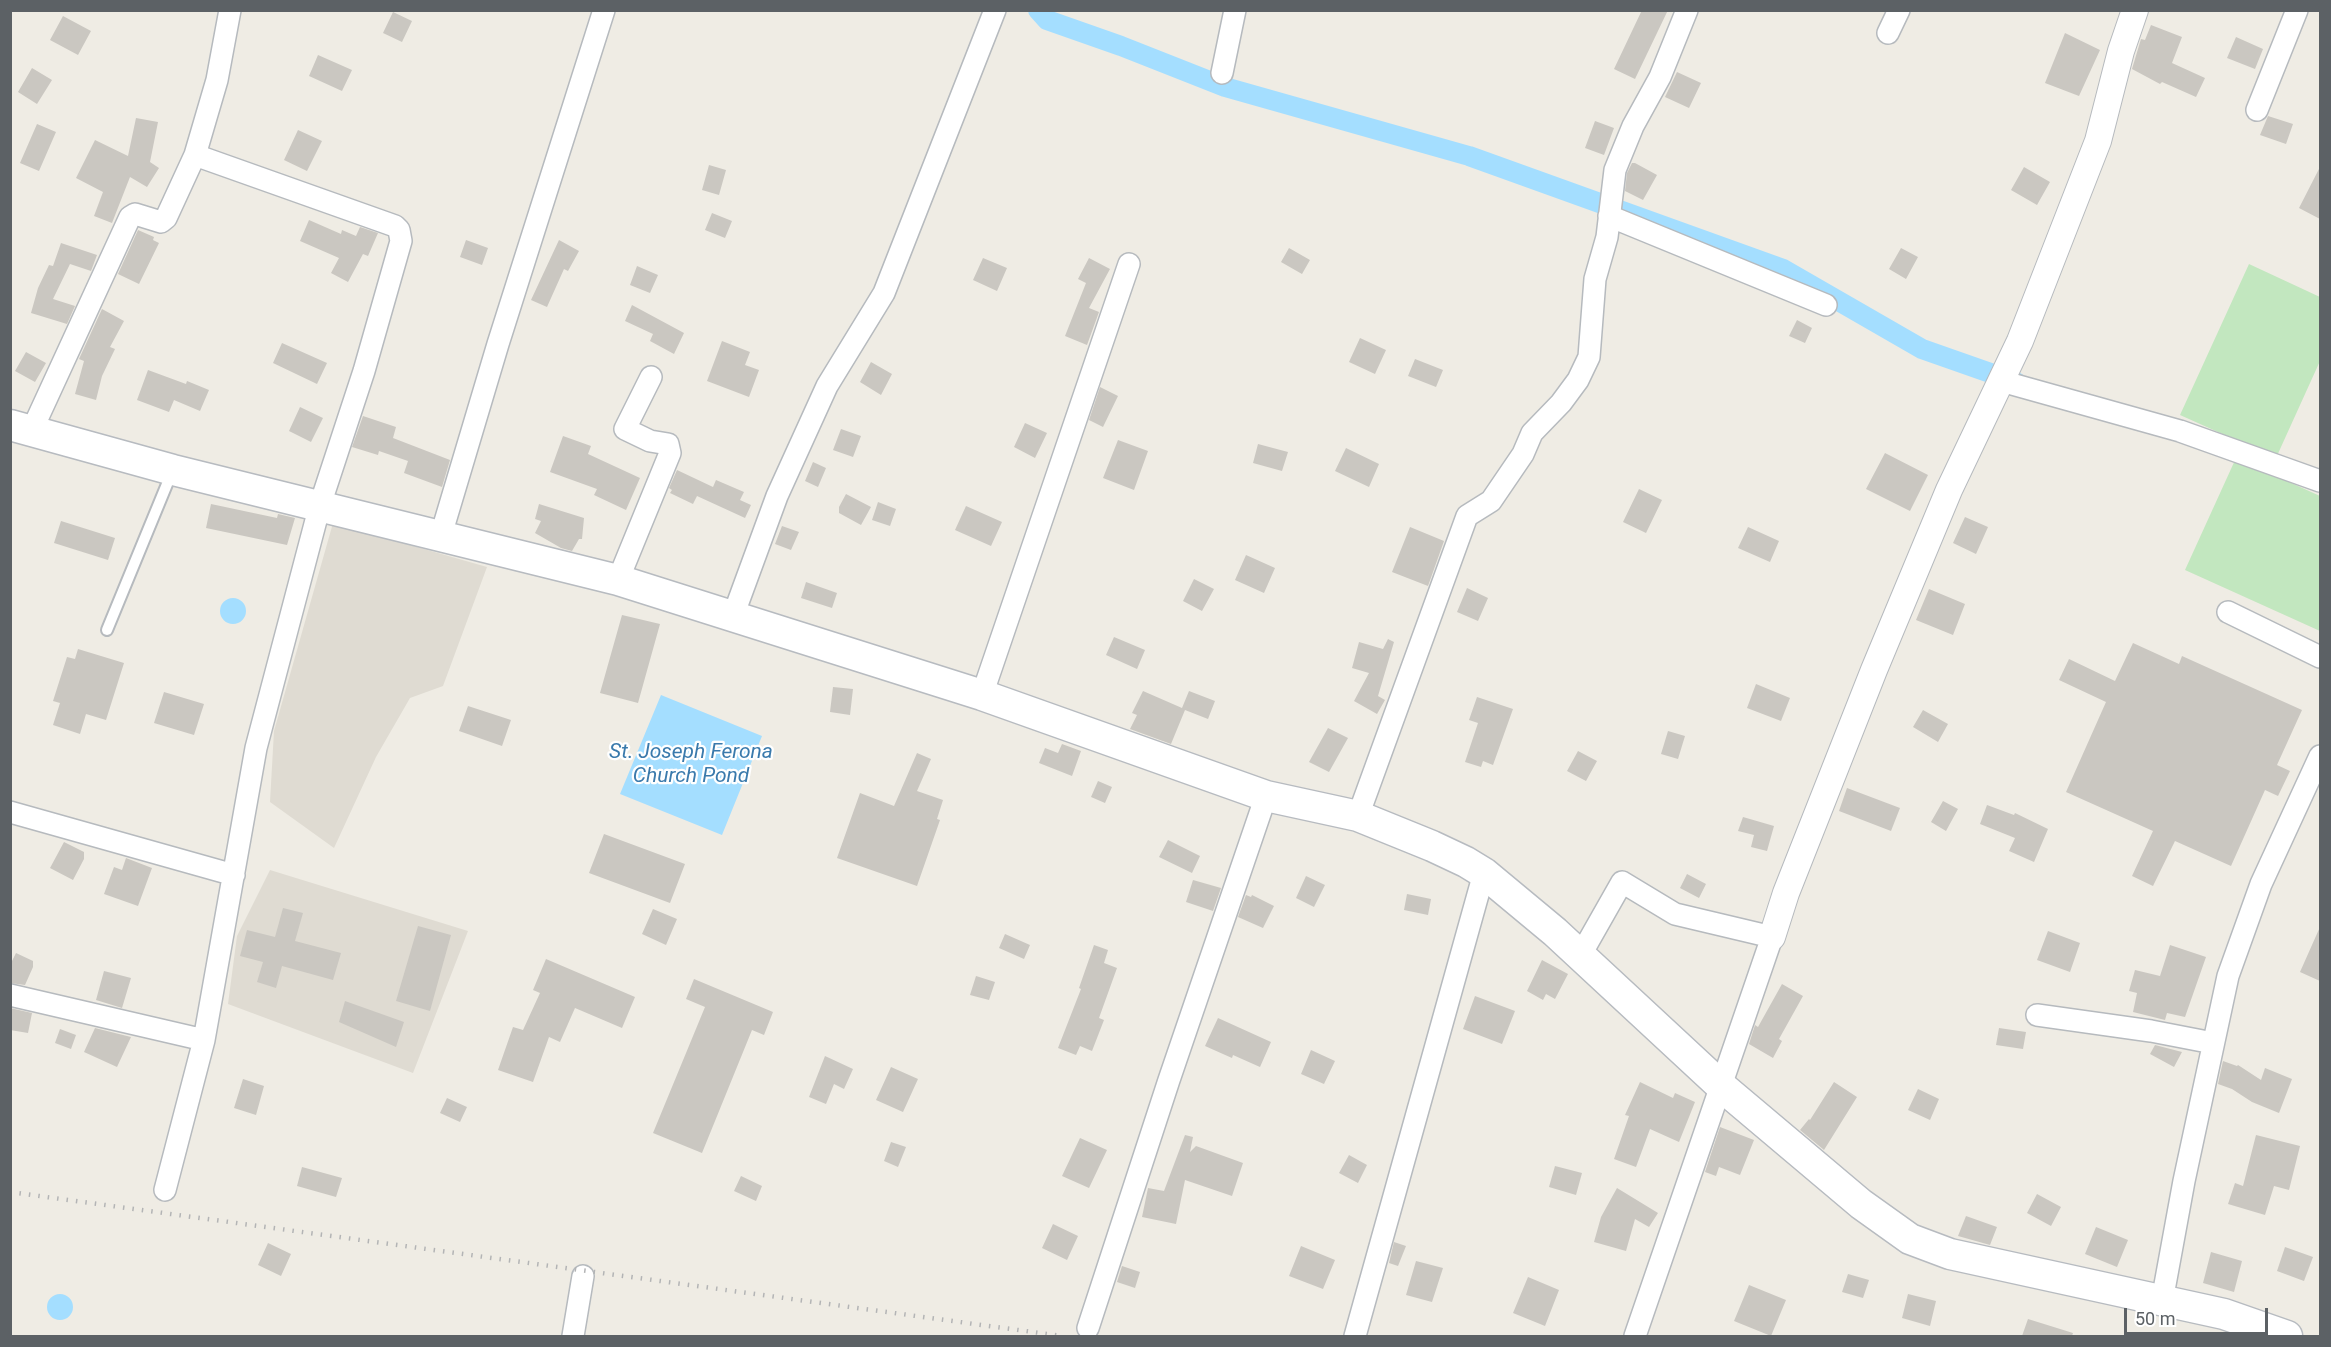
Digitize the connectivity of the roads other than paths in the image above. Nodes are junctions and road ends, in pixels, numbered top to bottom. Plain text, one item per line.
1 (230, 10) edge
2 (604, 10) edge
3 (1235, 10) edge
4 (1687, 10) edge
5 (1899, 10) edge
6 (2135, 10) edge
7 (2297, 10) edge
8 (994, 15) edge
9 (1888, 33) dead end
10 (1223, 67) dead end
11 (2257, 110) dead end
12 (195, 155) junction
13 (1610, 205) junction
14 (1129, 264) dead end
15 (1826, 305) dead end
16 (651, 377) dead end
17 (2003, 377) junction
18 (21, 428) edge
19 (173, 470) junction
20 (2320, 481) edge
21 (320, 505) junction
22 (441, 535) junction
23 (618, 580) junction
24 (2228, 612) dead end
25 (733, 616) junction
26 (107, 630) dead end
27 (2320, 657) edge
28 (982, 695) junction
29 (2320, 756) edge
30 (1266, 796) junction
31 (10, 812) edge
32 (1358, 816) junction
33 (1484, 873) junction
34 (234, 875) junction
35 (1772, 937) junction
36 (1580, 956) junction
37 (10, 995) edge
38 (2037, 1015) dead end
39 (204, 1040) junction
40 (2213, 1043) junction
41 (1721, 1086) junction
42 (165, 1190) dead end
43 (583, 1276) dead end
44 (2162, 1301) junction
45 (1088, 1328) dead end
46 (573, 1336) edge
47 (1355, 1336) edge
48 (1635, 1336) edge
49 (2286, 1336) edge

1 - 12 street
2 - 22 street
3 - 10 street
4 - 13 street
5 - 9 street
6 - 17 street
7 - 11 street
8 - 25 street
12 - 18 street
12 - 21 street
13 - 15 street
13 - 32 street
14 - 28 street
16 - 23 street
17 - 20 street
17 - 35 street
18 - 19 main road
19 - 21 main road
19 - 26 lane
21 - 22 main road
21 - 34 street
22 - 23 main road
23 - 25 main road
24 - 27 street
25 - 28 main road
28 - 30 main road
29 - 40 street
30 - 32 main road
30 - 45 street
31 - 34 street
32 - 33 main road
33 - 36 main road
33 - 47 street
34 - 39 street
35 - 36 street
35 - 41 street
36 - 41 main road
37 - 39 street
38 - 40 street
39 - 42 street
40 - 44 street
41 - 44 main road
41 - 48 street
43 - 46 street
44 - 49 main road

